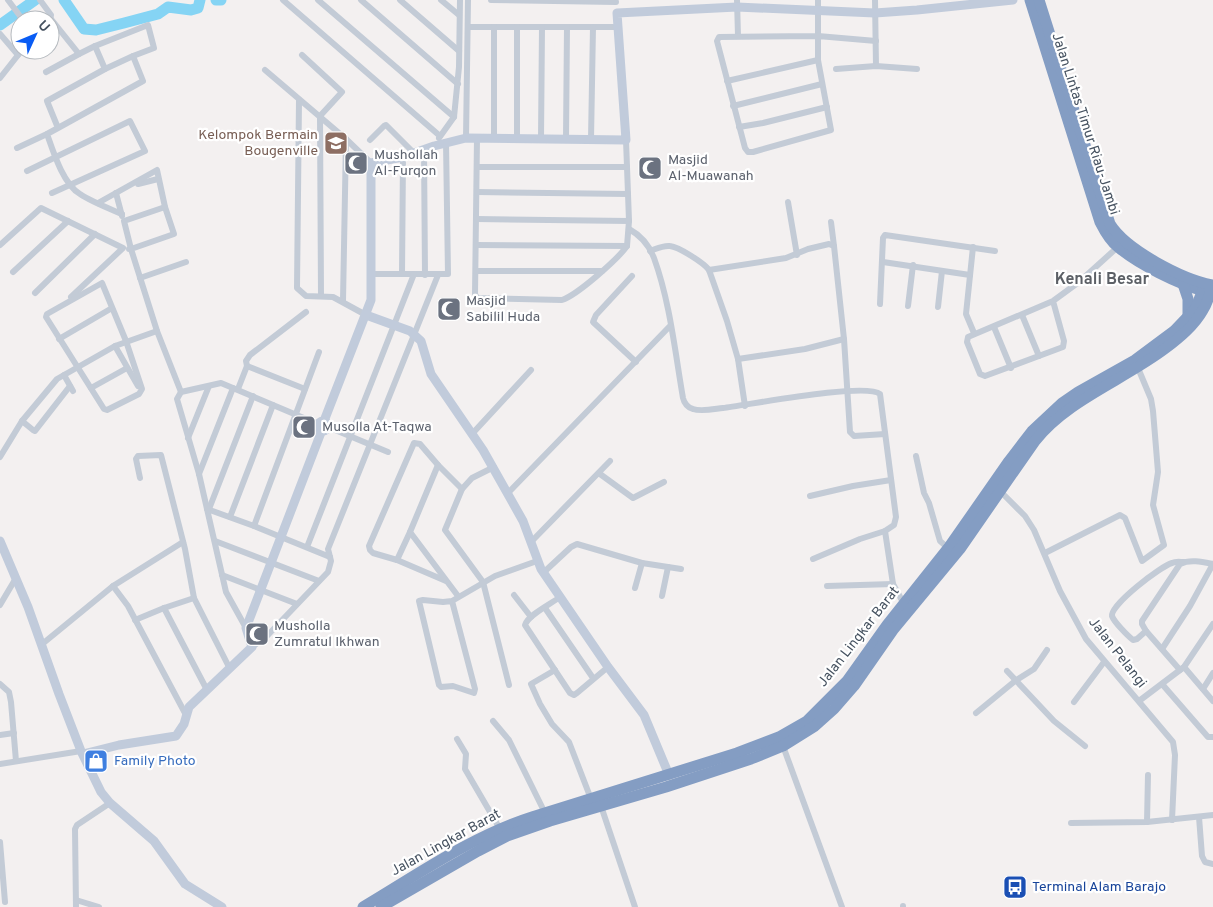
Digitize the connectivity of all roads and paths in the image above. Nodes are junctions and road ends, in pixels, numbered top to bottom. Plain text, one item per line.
1 (8, 0) edge
2 (282, 0) edge
3 (318, 0) edge
4 (361, 0) edge
5 (400, 0) edge
6 (441, 0) edge
7 (460, 0) edge
8 (468, 0) edge
9 (491, 0) edge
10 (818, 0) edge
11 (875, 0) edge
12 (1013, 0) edge
13 (1030, 0) edge
14 (1039, 0) edge
15 (616, 1) edge
16 (981, 2) edge
17 (737, 3) edge
18 (16, 10) edge
19 (818, 10) junction
20 (617, 13) junction
21 (875, 13) junction
22 (459, 15) junction
23 (468, 27) junction
24 (494, 27) junction
25 (517, 27) junction
26 (542, 27) junction
27 (567, 27) junction
28 (593, 27) junction
29 (618, 27) junction
30 (60, 31) edge
31 (0, 34) edge
32 (738, 36) junction
33 (818, 36) junction
34 (876, 41) junction
35 (10, 43) edge
36 (95, 46) junction
37 (459, 51) junction
38 (79, 54) junction
39 (302, 55) dead end
40 (133, 56) junction
41 (14, 60) edge
42 (818, 60) junction
43 (876, 66) junction
44 (105, 69) junction
45 (836, 69) dead end
46 (917, 69) dead end
47 (265, 70) dead end
48 (46, 72) dead end
49 (0, 78) edge
50 (727, 81) junction
51 (458, 84) junction
52 (822, 84) junction
53 (299, 100) junction
54 (733, 106) junction
55 (827, 107) junction
56 (320, 116) junction
57 (454, 117) junction
58 (58, 128) junction
59 (739, 128) junction
60 (1076, 130) junction
61 (46, 134) junction
62 (346, 138) junction
63 (466, 138) junction
64 (477, 138) junction
65 (494, 138) junction
66 (517, 138) junction
67 (541, 138) junction
68 (566, 138) junction
69 (443, 139) junction
70 (591, 139) junction
71 (370, 140) dead end
72 (626, 140) junction
73 (17, 148) dead end
74 (424, 149) junction
75 (414, 153) junction
76 (55, 156) junction
77 (402, 157) junction
78 (371, 163) junction
79 (477, 167) junction
80 (627, 167) junction
81 (27, 171) dead end
82 (70, 185) junction
83 (477, 192) junction
84 (52, 193) dead end
85 (116, 194) junction
86 (628, 194) junction
87 (788, 202) dead end
88 (98, 203) junction
89 (165, 207) junction
90 (123, 218) junction
91 (477, 219) junction
92 (68, 221) junction
93 (629, 221) junction
94 (831, 222) dead end
95 (629, 229) junction
96 (95, 234) junction
97 (1121, 244) junction
98 (476, 245) junction
99 (0, 246) edge
100 (627, 246) junction
101 (834, 246) junction
102 (973, 247) junction
103 (123, 248) junction
104 (131, 249) junction
105 (650, 251) junction
106 (996, 251) dead end
107 (797, 254) junction
108 (186, 262) dead end
109 (882, 262) junction
110 (913, 265) junction
111 (709, 270) junction
112 (476, 271) junction
113 (942, 271) junction
114 (13, 272) dead end
115 (602, 272) junction
116 (372, 274) junction
117 (402, 274) junction
118 (414, 274) junction
119 (425, 275) junction
120 (438, 275) junction
121 (970, 275) junction
122 (632, 276) dead end
123 (140, 278) junction
124 (1183, 284) junction
125 (1206, 289) junction
126 (35, 292) dead end
127 (321, 295) junction
128 (343, 301) junction
129 (1054, 301) junction
130 (880, 304) dead end
131 (908, 306) dead end
132 (61, 307) junction
133 (938, 307) dead end
134 (112, 308) junction
135 (306, 312) dead end
136 (366, 315) junction
137 (1022, 315) junction
138 (1188, 317) junction
139 (394, 326) junction
140 (670, 326) junction
141 (994, 327) junction
142 (157, 331) junction
143 (415, 334) junction
144 (974, 334) junction
145 (59, 339) junction
146 (844, 339) junction
147 (126, 341) junction
148 (115, 346) junction
149 (319, 352) dead end
150 (1039, 356) junction
151 (738, 359) junction
152 (636, 362) junction
153 (247, 366) junction
154 (77, 367) junction
155 (127, 368) junction
156 (1011, 368) junction
157 (1138, 368) junction
158 (531, 370) dead end
159 (64, 374) junction
160 (209, 386) junction
161 (90, 388) junction
162 (236, 389) junction
163 (305, 389) junction
164 (847, 390) junction
165 (142, 391) junction
166 (181, 392) junction
167 (253, 396) junction
168 (273, 405) junction
169 (745, 406) junction
170 (296, 415) junction
171 (22, 421) junction
172 (323, 426) junction
173 (472, 434) junction
174 (885, 434) junction
175 (351, 436) junction
176 (188, 438) junction
177 (370, 444) junction
178 (388, 452) dead end
179 (916, 456) dead end
180 (0, 457) edge
181 (610, 461) dead end
182 (438, 465) junction
183 (494, 467) junction
184 (198, 474) junction
185 (600, 474) junction
186 (140, 478) dead end
187 (891, 480) junction
188 (664, 482) dead end
189 (996, 488) junction
190 (462, 489) junction
191 (508, 493) junction
192 (810, 496) dead end
193 (208, 509) junction
194 (230, 517) junction
195 (254, 526) junction
196 (885, 531) junction
197 (410, 532) junction
198 (280, 537) junction
199 (215, 540) junction
200 (0, 541) edge
201 (183, 542) junction
202 (531, 542) junction
203 (307, 547) junction
204 (948, 548) junction
205 (1045, 553) junction
206 (331, 558) junction
207 (813, 559) dead end
208 (397, 560) junction
209 (537, 561) junction
210 (1184, 562) junction
211 (271, 563) junction
212 (642, 563) junction
213 (1213, 564) edge
214 (668, 567) junction
215 (682, 569) dead end
216 (543, 573) junction
217 (222, 575) junction
218 (16, 578) junction
219 (320, 581) junction
220 (447, 582) junction
221 (483, 582) junction
222 (892, 584) junction
223 (113, 586) junction
224 (827, 586) dead end
225 (635, 588) dead end
226 (260, 589) junction
227 (514, 595) dead end
228 (458, 596) junction
229 (662, 596) dead end
230 (194, 598) junction
231 (560, 598) junction
232 (452, 600) junction
233 (297, 604) junction
234 (904, 604) junction
235 (0, 605) edge
236 (164, 608) junction
237 (545, 608) junction
238 (530, 618) junction
239 (135, 620) junction
240 (1213, 624) edge
241 (246, 628) junction
242 (1146, 631) junction
243 (42, 645) junction
244 (252, 648) junction
245 (1162, 649) junction
246 (1047, 650) dead end
247 (1104, 662) junction
248 (608, 667) junction
249 (1182, 668) junction
250 (230, 669) junction
251 (555, 670) junction
252 (1007, 671) dead end
253 (1213, 673) edge
254 (593, 678) junction
255 (1016, 681) junction
256 (509, 684) dead end
257 (1162, 684) junction
258 (1, 686) edge
259 (1202, 689) junction
260 (207, 690) junction
261 (1139, 701) junction
262 (1213, 701) edge
263 (1074, 702) dead end
264 (976, 713) dead end
265 (186, 715) junction
266 (493, 721) dead end
267 (14, 732) junction
268 (0, 735) edge
269 (1213, 737) edge
270 (457, 740) dead end
271 (783, 746) junction
272 (1085, 746) dead end
273 (82, 752) junction
274 (16, 761) junction
275 (0, 764) edge
276 (668, 775) junction
277 (1148, 775) dead end
278 (652, 785) junction
279 (638, 789) junction
280 (591, 799) junction
281 (110, 803) junction
282 (601, 806) junction
283 (545, 813) junction
284 (1213, 815) edge
285 (1199, 817) junction
286 (1172, 820) junction
287 (1147, 822) junction
288 (1071, 823) dead end
289 (500, 829) junction
290 (0, 842) edge
291 (1213, 864) edge
292 (5, 902) dead end
293 (76, 904) edge
294 (99, 907) edge
295 (222, 907) edge
296 (363, 907) edge
297 (380, 907) edge
298 (636, 907) edge
299 (842, 907) edge

1 - 18 street
2 - 69 street
3 - 57 street
4 - 51 street
5 - 37 street
6 - 22 street
7 - 22 street
8 - 23 street
9 - 15 street
10 - 19 street
11 - 21 street
12 - 16 street
13 - 60 highway, Jalan Lintas Timur Riau-Jambi
14 - 60 highway, Jalan Lintas Timur Riau-Jambi
15 - 20 street
16 - 21 street
17 - 19 street
17 - 20 street
17 - 32 street
19 - 21 street
19 - 33 street
20 - 29 street
21 - 34 street
22 - 37 street
23 - 24 street
23 - 63 street
24 - 25 street
24 - 65 street
25 - 26 street
25 - 66 street
26 - 27 street
26 - 67 street
27 - 28 street
27 - 68 street
28 - 29 street
28 - 70 street
29 - 72 street
30 - 38 street
31 - 35 street
32 - 33 street
32 - 50 street
33 - 34 street
33 - 42 street
34 - 43 street
36 - 38 street
36 - 40 street
36 - 44 street
37 - 51 street
38 - 48 street
39 - 56 street
40 - 44 street
40 - 58 street
41 - 49 street
42 - 50 street
42 - 52 street
43 - 45 street
43 - 46 street
44 - 58 street
47 - 53 street
50 - 54 street
51 - 57 street
52 - 54 street
52 - 55 street
53 - 56 street
53 - 127 street
54 - 59 street
55 - 59 street
55 - 59 street
56 - 62 street
56 - 127 street
57 - 69 street
58 - 61 street
60 - 97 highway, Jalan Lintas Timur Riau-Jambi
61 - 73 street
61 - 76 street
62 - 78 street
62 - 128 street
63 - 64 street
63 - 69 street
64 - 65 street
64 - 79 street
65 - 66 street
66 - 67 street
67 - 68 street
68 - 70 street
69 - 74 street
69 - 120 street
70 - 72 street
71 - 75 street
72 - 80 street
74 - 75 street
74 - 119 street
75 - 77 street
76 - 81 street
76 - 82 street
76 - 82 street
77 - 78 street
77 - 117 street
78 - 116 street
79 - 80 street
79 - 83 street
80 - 86 street
82 - 84 street
82 - 88 street
83 - 86 street
83 - 91 street
85 - 88 street
85 - 89 street
85 - 90 street
86 - 93 street
87 - 107 street
88 - 90 street
89 - 90 street
89 - 104 street
90 - 104 street
91 - 93 street
91 - 98 street
92 - 96 street
92 - 99 street
92 - 114 street
93 - 95 street
94 - 101 street
95 - 100 street
95 - 105 street
96 - 103 street
96 - 126 street
97 - 124 highway, Jalan Lintas Timur Riau-Jambi
97 - 125 highway, Jalan Lintas Timur Riau-Jambi
97 - 129 street
98 - 100 street
98 - 112 street
100 - 115 street
101 - 107 street
101 - 146 street
102 - 106 street
102 - 109 street
102 - 121 street
103 - 104 street
103 - 132 street
104 - 123 street
105 - 111 street
105 - 140 street
107 - 111 street
108 - 123 street
109 - 110 street
109 - 130 street
110 - 113 street
110 - 131 street
111 - 151 street
112 - 115 street
112 - 115 street
113 - 121 street
113 - 133 street
116 - 117 street
116 - 136 street
117 - 118 street
118 - 119 street
118 - 139 street
119 - 120 street
120 - 143 street
121 - 144 street
122 - 152 street
123 - 142 street
124 - 125 highway, Jalan Lintas Timur Riau-Jambi
124 - 138 highway
125 - 138 highway, Jalan Lingkar Barat
125 - 157 highway, Jalan Lingkar Barat
127 - 128 street
128 - 136 street
129 - 137 street
129 - 150 street
132 - 134 street
132 - 145 street
134 - 145 street
134 - 147 street
135 - 153 street
136 - 139 street
136 - 172 street
137 - 141 street
137 - 150 street
138 - 189 highway, Jalan Lingkar Barat
139 - 143 street
139 - 175 street
140 - 152 street
140 - 169 street
141 - 144 street
141 - 156 street
142 - 147 street
142 - 166 street
143 - 173 street
143 - 177 street
144 - 156 street
145 - 154 street
146 - 151 street
146 - 164 street
147 - 148 street
147 - 165 street
148 - 154 street
148 - 155 street
149 - 163 street
150 - 156 street
151 - 169 street
152 - 191 street
153 - 162 street
153 - 163 street
154 - 159 street
154 - 161 street
155 - 161 street
155 - 165 street
157 - 189 highway, Jalan Lingkar Barat
157 - 205 street
158 - 173 street
159 - 171 street
159 - 171 street
160 - 162 street
160 - 166 street
160 - 176 street
161 - 165 street
162 - 167 street
162 - 184 street
163 - 170 street
164 - 169 street
164 - 174 street
164 - 174 street
166 - 176 street
167 - 168 street
167 - 193 street
168 - 170 street
168 - 194 street
170 - 172 street
170 - 195 street
171 - 180 street
172 - 175 street
172 - 198 street
173 - 183 street
174 - 187 street
175 - 177 street
175 - 203 street
176 - 184 street
177 - 178 street
177 - 206 street
179 - 204 street
181 - 185 street
182 - 190 street
182 - 197 street
182 - 208 street
183 - 190 street
183 - 191 street
184 - 193 street
185 - 188 street
185 - 202 street
186 - 201 street
187 - 192 street
187 - 196 street
189 - 204 highway, Jalan Lingkar Barat
189 - 205 street, Jalan Pelangi
189 - 271 highway, Jalan Lingkar Barat
190 - 221 street
191 - 202 street
193 - 194 street
193 - 199 street
194 - 195 street
195 - 198 street
196 - 207 street
196 - 222 street
197 - 208 street
197 - 220 street
198 - 203 street
198 - 211 street
199 - 211 street
199 - 217 street
200 - 218 street
201 - 223 street
201 - 230 street
202 - 209 street
203 - 206 street
204 - 234 highway, Jalan Lingkar Barat
205 - 247 street, Jalan Pelangi
206 - 219 street
208 - 220 street
209 - 216 street
209 - 221 street
210 - 213 street
210 - 242 street
210 - 242 street
211 - 219 street
211 - 226 street
212 - 214 street
212 - 216 street
212 - 225 street
213 - 245 street
214 - 215 street
214 - 229 street
216 - 231 street
217 - 226 street
217 - 241 street
218 - 235 street
218 - 243 street
219 - 233 street
220 - 228 street
221 - 228 street
221 - 256 street
222 - 224 street
222 - 234 street
223 - 239 street
223 - 243 street
226 - 233 street
226 - 241 street
227 - 238 street
228 - 232 street
230 - 236 street
230 - 250 street
231 - 237 street
231 - 248 street
232 - 232 street
233 - 244 street
234 - 276 highway, Jalan Lingkar Barat
236 - 239 street
236 - 260 street
237 - 238 street
237 - 254 street
238 - 251 street
239 - 265 street
240 - 249 street
241 - 244 street
242 - 245 street
243 - 273 street
244 - 250 street
245 - 249 street
246 - 255 street
247 - 261 street, Jalan Pelangi
247 - 263 street
248 - 254 street
248 - 276 street
249 - 257 street
249 - 259 street
250 - 260 street
251 - 254 street
251 - 280 street
252 - 255 street
253 - 259 street
255 - 264 street
255 - 272 street
257 - 261 street
257 - 269 street
258 - 267 street
259 - 262 street
260 - 265 street
261 - 286 street, Jalan Pelangi
265 - 273 street
266 - 283 street
267 - 268 street
267 - 274 street
270 - 289 street
271 - 278 highway, Jalan Lingkar Barat
271 - 299 street
273 - 274 street
273 - 281 street
274 - 275 street
276 - 278 highway, Jalan Lingkar Barat
277 - 287 street
278 - 279 highway, Jalan Lingkar Barat
279 - 280 highway, Jalan Lingkar Barat
279 - 282 highway, Jalan Lingkar Barat
280 - 283 highway, Jalan Lingkar Barat
281 - 293 street
281 - 295 street
282 - 297 highway, Jalan Lingkar Barat
282 - 298 street
283 - 289 highway, Jalan Lingkar Barat
284 - 285 street
285 - 286 street
285 - 291 street
286 - 287 street
287 - 288 street
289 - 296 highway, Jalan Lingkar Barat
290 - 292 street
293 - 294 street

